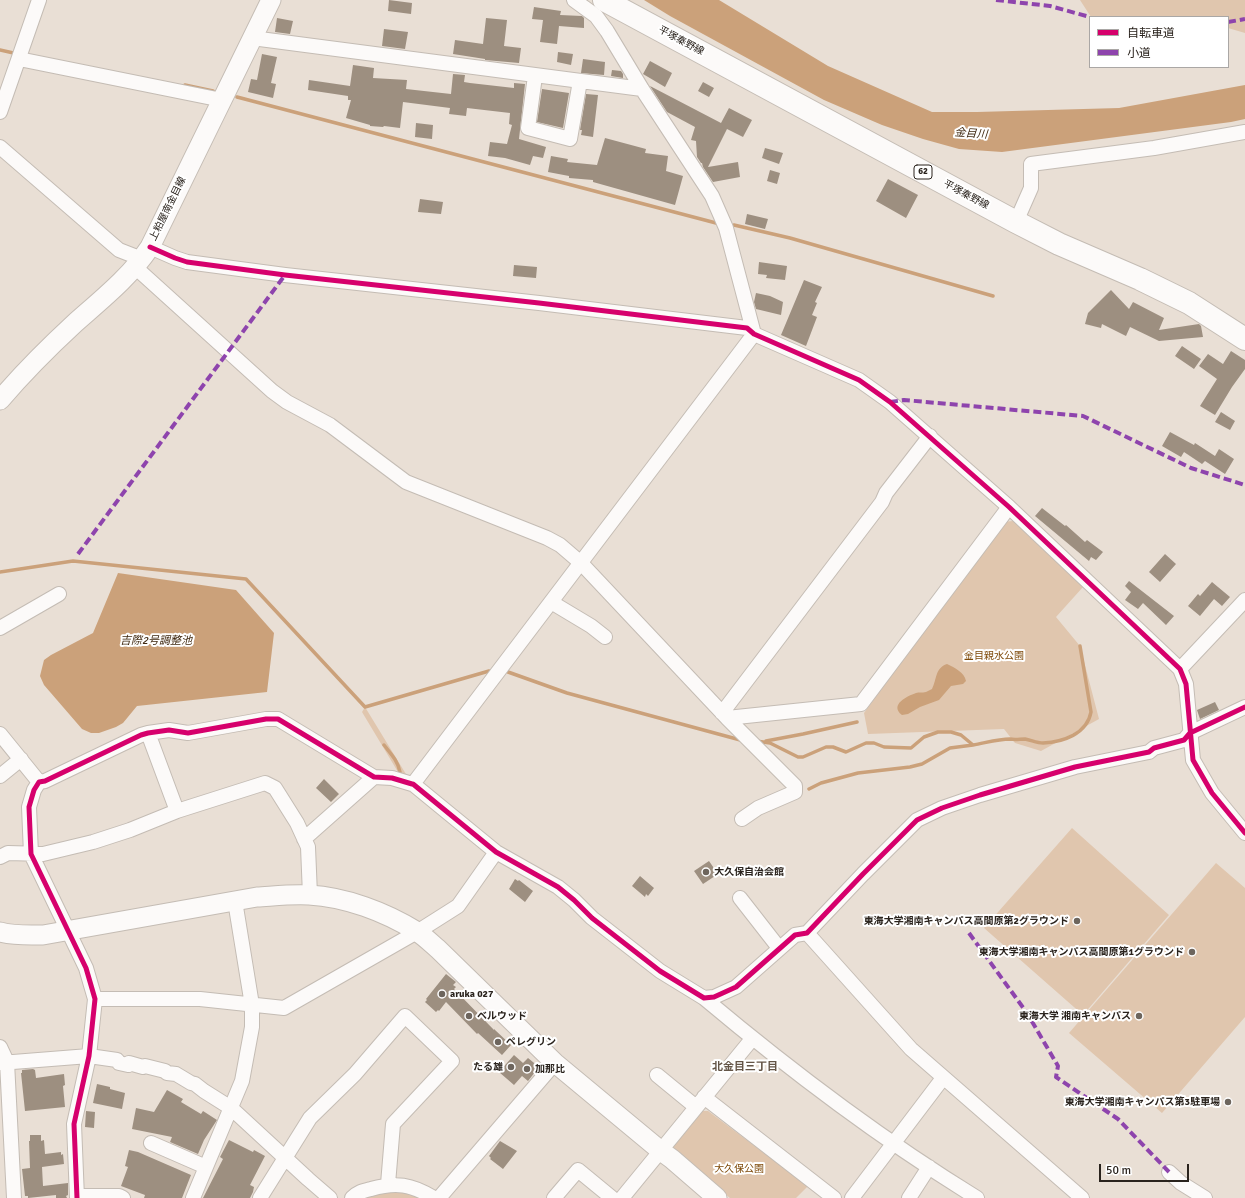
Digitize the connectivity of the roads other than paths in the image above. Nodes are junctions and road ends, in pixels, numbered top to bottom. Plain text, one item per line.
1 (39, 0) edge
2 (271, 0) edge
3 (574, 0) edge
4 (604, 0) edge
5 (252, 38) junction
6 (20, 55) junction
7 (535, 76) junction
8 (580, 81) junction
9 (642, 89) junction
10 (222, 100) junction
11 (0, 112) edge
12 (1245, 132) edge
13 (0, 146) edge
14 (1016, 222) junction
15 (142, 257) junction
16 (754, 334) junction
17 (1245, 339) edge
18 (0, 400) edge
19 (930, 436) junction
20 (1009, 507) junction
21 (581, 563) junction
22 (59, 594) dead end
23 (1245, 600) edge
24 (551, 602) junction
25 (0, 628) edge
26 (605, 637) dead end
27 (1180, 669) junction
28 (1245, 708) edge
29 (724, 715) junction
30 (148, 733) junction
31 (1190, 733) junction
32 (0, 734) edge
33 (21, 759) junction
34 (0, 776) edge
35 (374, 777) junction
36 (39, 782) junction
37 (413, 784) junction
38 (176, 811) junction
39 (742, 819) dead end
40 (1245, 833) edge
41 (304, 839) junction
42 (496, 852) junction
43 (31, 854) junction
44 (0, 857) edge
45 (310, 895) junction
46 (740, 898) dead end
47 (235, 901) junction
48 (68, 930) junction
49 (0, 932) edge
50 (417, 932) junction
51 (807, 934) junction
52 (779, 948) junction
53 (704, 998) junction
54 (95, 999) junction
55 (252, 1005) junction
56 (752, 1039) junction
57 (0, 1046) edge
58 (88, 1056) junction
59 (4, 1063) edge
60 (555, 1063) junction
61 (657, 1075) dead end
62 (943, 1078) junction
63 (700, 1102) junction
64 (231, 1108) junction
65 (151, 1143) dead end
66 (893, 1144) junction
67 (661, 1151) junction
68 (285, 1159) junction
69 (206, 1167) junction
70 (929, 1167) junction
71 (1169, 1172) dead end
72 (388, 1184) junction
73 (77, 1197) edge
74 (973, 1197) edge
75 (1080, 1197) edge
76 (14, 1198) edge
77 (123, 1198) edge
78 (193, 1198) edge
79 (260, 1198) edge
80 (330, 1198) edge
81 (352, 1198) edge
82 (434, 1198) edge
83 (439, 1198) edge
84 (554, 1198) edge
85 (612, 1198) edge
86 (622, 1198) edge
87 (717, 1198) edge
88 (834, 1198) edge
89 (852, 1198) edge
90 (909, 1198) edge
91 (1205, 1198) edge

1 - 6 street
2 - 5 street, 上粕屋南金目線
3 - 9 street
4 - 14 main road, 平塚秦野線 / 62
5 - 7 street
5 - 10 street, 上粕屋南金目線
6 - 10 street
6 - 11 street
7 - 8 street
7 - 8 street
8 - 9 street
9 - 16 street
10 - 15 street, 上粕屋南金目線
12 - 14 street
13 - 15 street
14 - 17 main road, 平塚秦野線 / 62
15 - 16 street
15 - 18 street, 上粕屋南金目線
15 - 21 street
16 - 19 street
16 - 21 street
19 - 20 street
19 - 29 street
20 - 27 street
20 - 29 street
21 - 24 street
21 - 29 street
22 - 25 street
23 - 27 street
24 - 26 street
24 - 37 street
27 - 31 street
28 - 31 street
29 - 39 street
30 - 35 street
30 - 36 street
30 - 38 street
31 - 40 street
31 - 51 street
32 - 33 street
33 - 34 street
33 - 36 street
35 - 37 street
35 - 41 street
36 - 43 street
37 - 42 street
38 - 41 street
38 - 43 street
41 - 45 street
42 - 50 street
42 - 53 street
43 - 44 street
43 - 48 street
45 - 47 street
45 - 50 street
46 - 52 street
47 - 48 street
47 - 55 street
48 - 49 street
48 - 54 street
50 - 55 street
50 - 60 street
51 - 52 street
51 - 62 street
52 - 53 street
53 - 56 street
54 - 55 street
54 - 58 street
55 - 64 street
56 - 63 street
56 - 66 street
57 - 59 street
58 - 59 street
58 - 64 street
58 - 73 street
59 - 76 street
60 - 67 street
60 - 83 street
61 - 63 street
62 - 66 street
62 - 75 street
63 - 67 street
63 - 88 street
64 - 68 street
64 - 69 street
65 - 69 street
66 - 70 street
66 - 89 street
67 - 86 street
67 - 87 street
68 - 72 street
68 - 79 street
68 - 80 street
69 - 78 street
70 - 74 street
70 - 90 street
71 - 91 street
72 - 81 street
72 - 82 street
73 - 77 street
84 - 85 street

